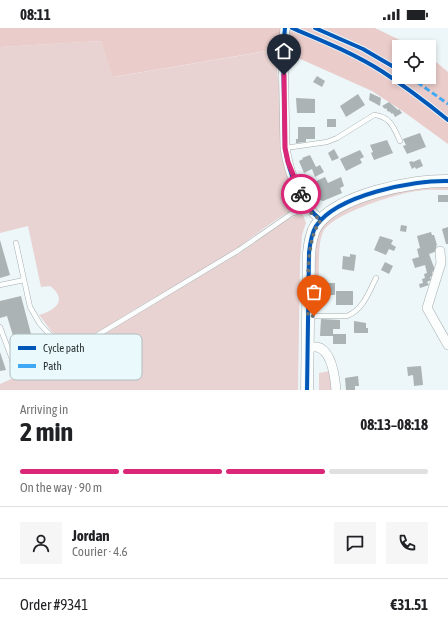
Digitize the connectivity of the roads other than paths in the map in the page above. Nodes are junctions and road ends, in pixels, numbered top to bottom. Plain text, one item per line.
1 (285, 28) edge
2 (400, 141) dead end
3 (285, 148) junction
4 (448, 181) edge
5 (308, 208) junction
6 (325, 217) junction
7 (16, 243) dead end
8 (440, 252) dead end
9 (376, 278) dead end
10 (24, 280) junction
11 (0, 285) edge
12 (308, 316) junction
13 (0, 327) edge
14 (49, 334) edge
15 (99, 334) edge
16 (448, 345) edge
17 (307, 348) junction
18 (10, 354) edge
19 (307, 390) edge
20 (336, 390) edge

1 - 3 street
2 - 3 lane
3 - 5 street
4 - 6 street
5 - 6 street
5 - 15 lane
6 - 12 street
7 - 10 lane
8 - 16 street
9 - 12 lane
10 - 11 lane
10 - 14 lane
12 - 17 street
13 - 18 lane
17 - 19 street
17 - 20 street

